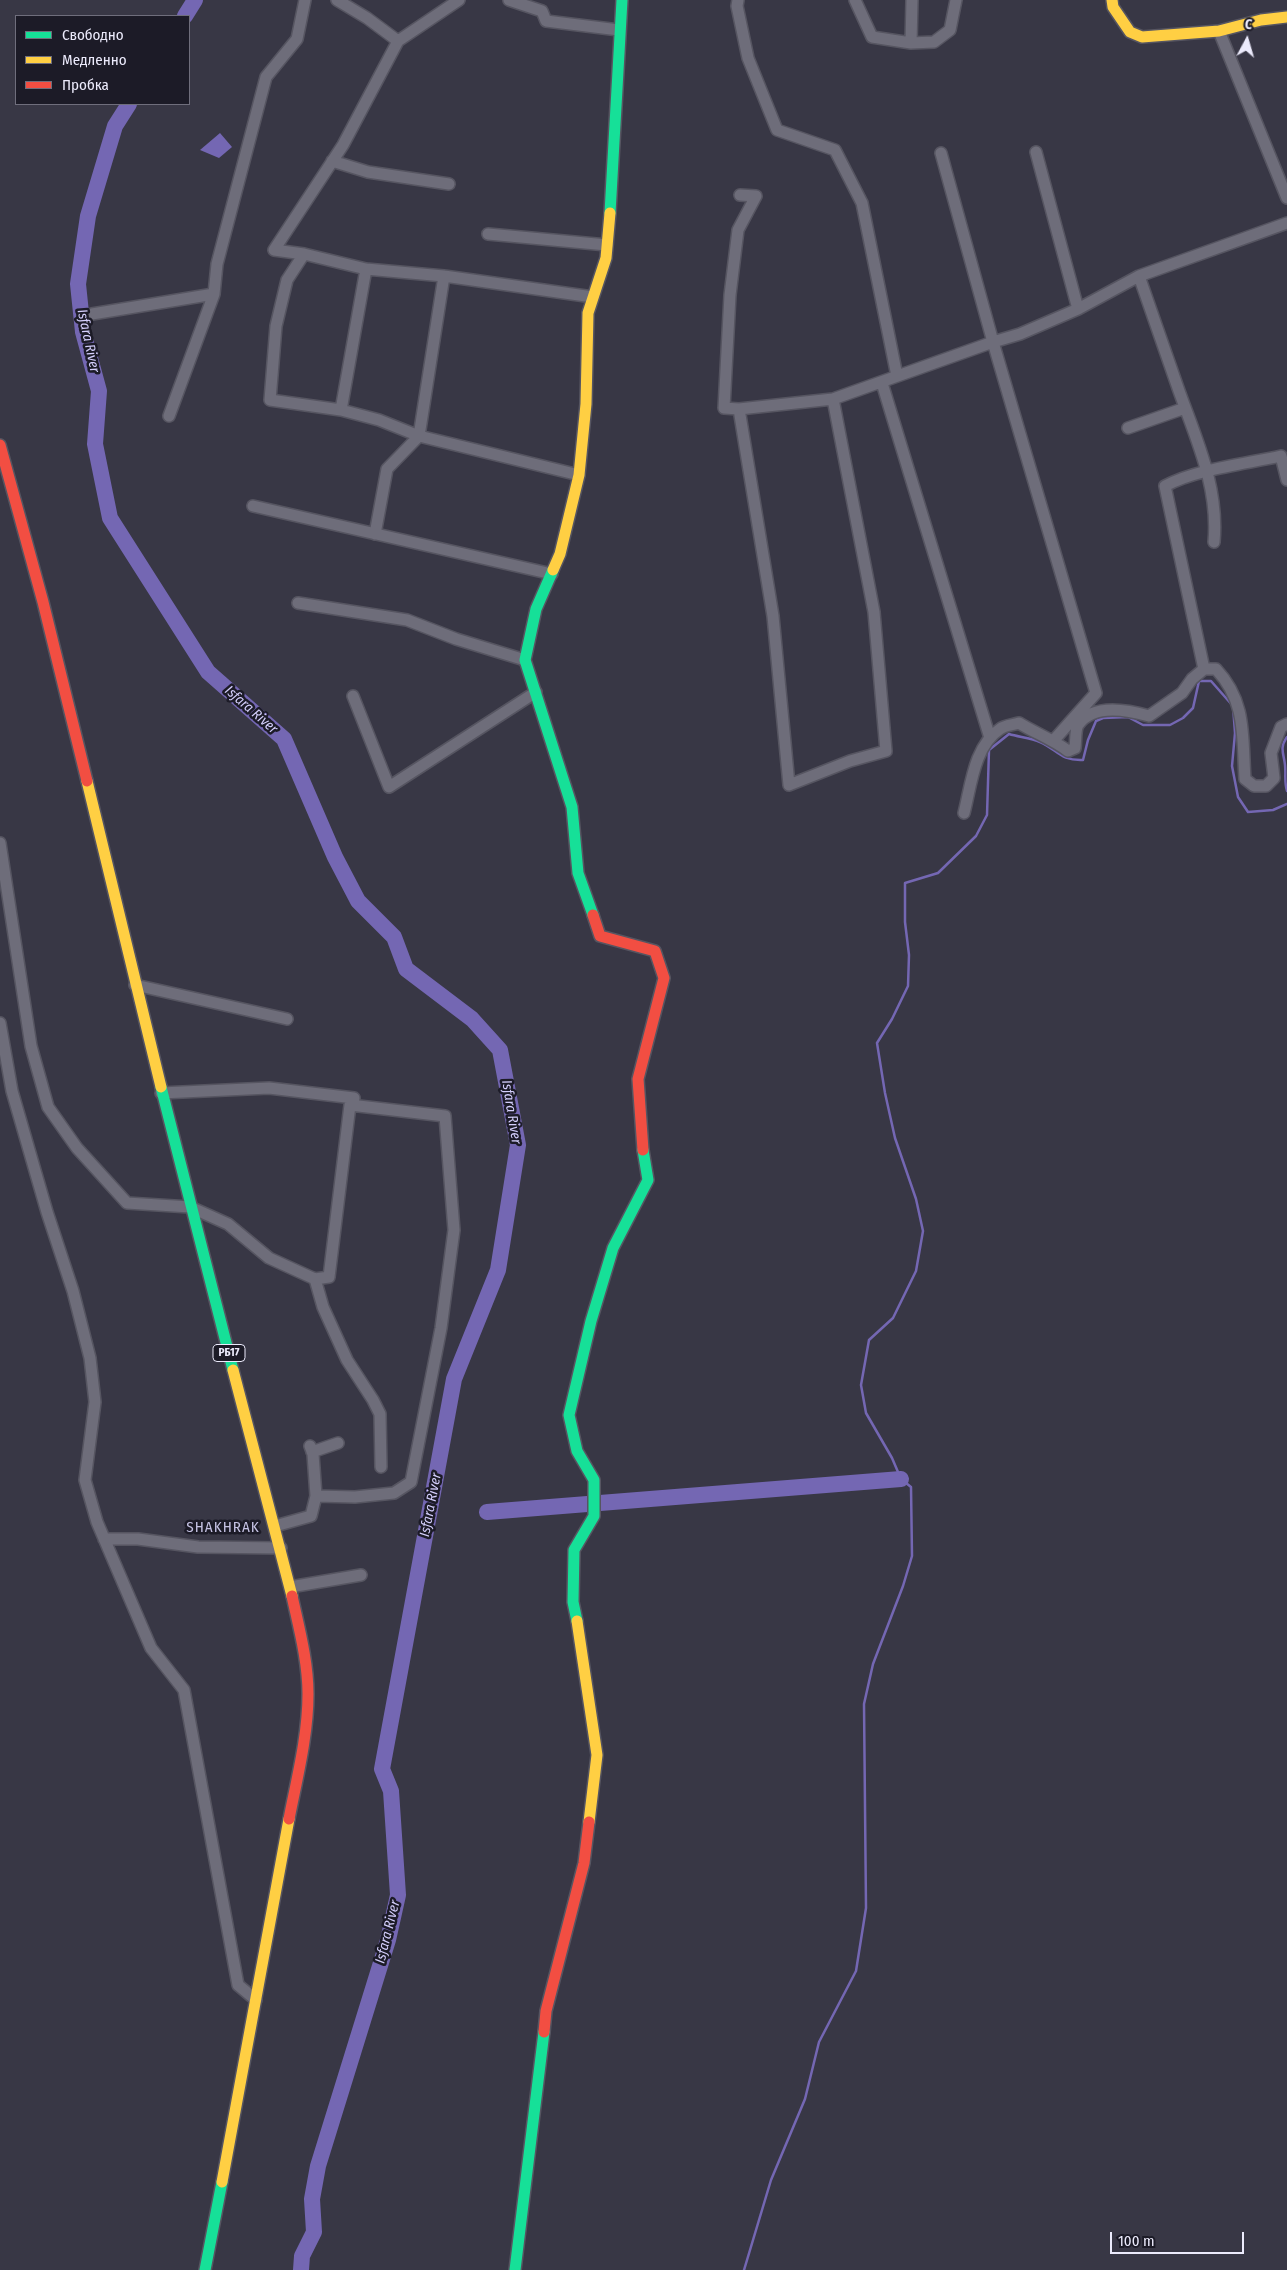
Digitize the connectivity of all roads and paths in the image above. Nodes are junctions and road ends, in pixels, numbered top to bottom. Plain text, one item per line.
1 (305, 0) edge
2 (337, 0) edge
3 (459, 0) edge
4 (509, 0) edge
5 (622, 0) edge
6 (738, 0) edge
7 (855, 0) edge
8 (912, 0) edge
9 (956, 0) edge
10 (1112, 0) edge
11 (1287, 17) edge
12 (619, 30) junction
13 (1220, 31) junction
14 (398, 41) junction
15 (911, 43) junction
16 (1036, 152) dead end
17 (941, 153) dead end
18 (332, 161) junction
19 (449, 184) dead end
20 (740, 195) dead end
21 (1287, 198) edge
22 (1287, 223) edge
23 (488, 234) dead end
24 (607, 245) junction
25 (304, 254) junction
26 (366, 268) junction
27 (444, 276) junction
28 (1139, 276) junction
29 (214, 294) junction
30 (593, 297) junction
31 (1078, 309) junction
32 (92, 314) dead end
33 (993, 342) junction
34 (897, 376) junction
35 (882, 382) junction
36 (833, 400) junction
37 (1185, 408) junction
38 (739, 409) junction
39 (342, 410) junction
40 (169, 416) dead end
41 (1128, 428) dead end
42 (419, 436) junction
43 (0, 445) edge
44 (1208, 472) junction
45 (579, 475) junction
46 (1287, 480) edge
47 (253, 506) dead end
48 (375, 534) junction
49 (1214, 542) dead end
50 (552, 574) junction
51 (298, 603) dead end
52 (525, 660) junction
53 (1204, 669) junction
54 (536, 692) junction
55 (353, 696) dead end
56 (1287, 724) edge
57 (990, 738) junction
58 (1054, 740) junction
59 (964, 814) dead end
60 (0, 843) edge
61 (9, 899) junction
62 (0, 913) edge
63 (135, 985) junction
64 (287, 1019) dead end
65 (0, 1023) edge
66 (161, 1093) junction
67 (350, 1104) junction
68 (190, 1207) junction
69 (315, 1280) junction
70 (338, 1443) dead end
71 (381, 1467) dead end
72 (316, 1496) junction
73 (275, 1526) junction
74 (104, 1539) junction
75 (281, 1548) junction
76 (361, 1575) dead end
77 (290, 1586) junction
78 (256, 2000) junction
79 (205, 2270) edge
80 (515, 2270) edge

1 - 29 street
2 - 14 street
3 - 14 street
4 - 12 street
5 - 12 street
6 - 34 street
7 - 15 street
8 - 15 street
9 - 15 street
10 - 13 street
11 - 13 street
12 - 24 street
13 - 21 street
14 - 18 street
16 - 31 street
17 - 33 street
18 - 19 street
18 - 25 street
20 - 38 street
22 - 28 street
23 - 24 street
24 - 30 street
25 - 26 street
25 - 39 street
26 - 27 street
26 - 39 street
27 - 30 street
27 - 42 street
28 - 31 street
28 - 37 street
29 - 32 street
29 - 40 street
30 - 45 street
31 - 33 street
33 - 34 street
33 - 58 street
34 - 35 street
35 - 36 street
35 - 57 street
36 - 38 street
36 - 38 street
37 - 41 street
37 - 44 street
39 - 42 street
42 - 45 street
42 - 48 street
43 - 63 street, РБ17
44 - 46 street
44 - 49 street
44 - 53 street
45 - 50 street
47 - 48 street
48 - 50 street
50 - 52 street
51 - 52 street
52 - 54 street
53 - 56 street
53 - 58 street
54 - 55 street
54 - 80 street
57 - 58 street
57 - 59 street
60 - 61 street
61 - 62 street
61 - 68 street
63 - 64 street
63 - 66 street, РБ17
65 - 74 street
66 - 67 street
66 - 68 street, РБ17
67 - 69 street
67 - 72 street
68 - 69 street
68 - 73 street, РБ17
69 - 71 street
70 - 72 street
72 - 73 street
73 - 75 street, РБ17
74 - 75 street
74 - 78 street
75 - 77 street, РБ17
76 - 77 street
77 - 78 street, РБ17
78 - 79 street, РБ17

